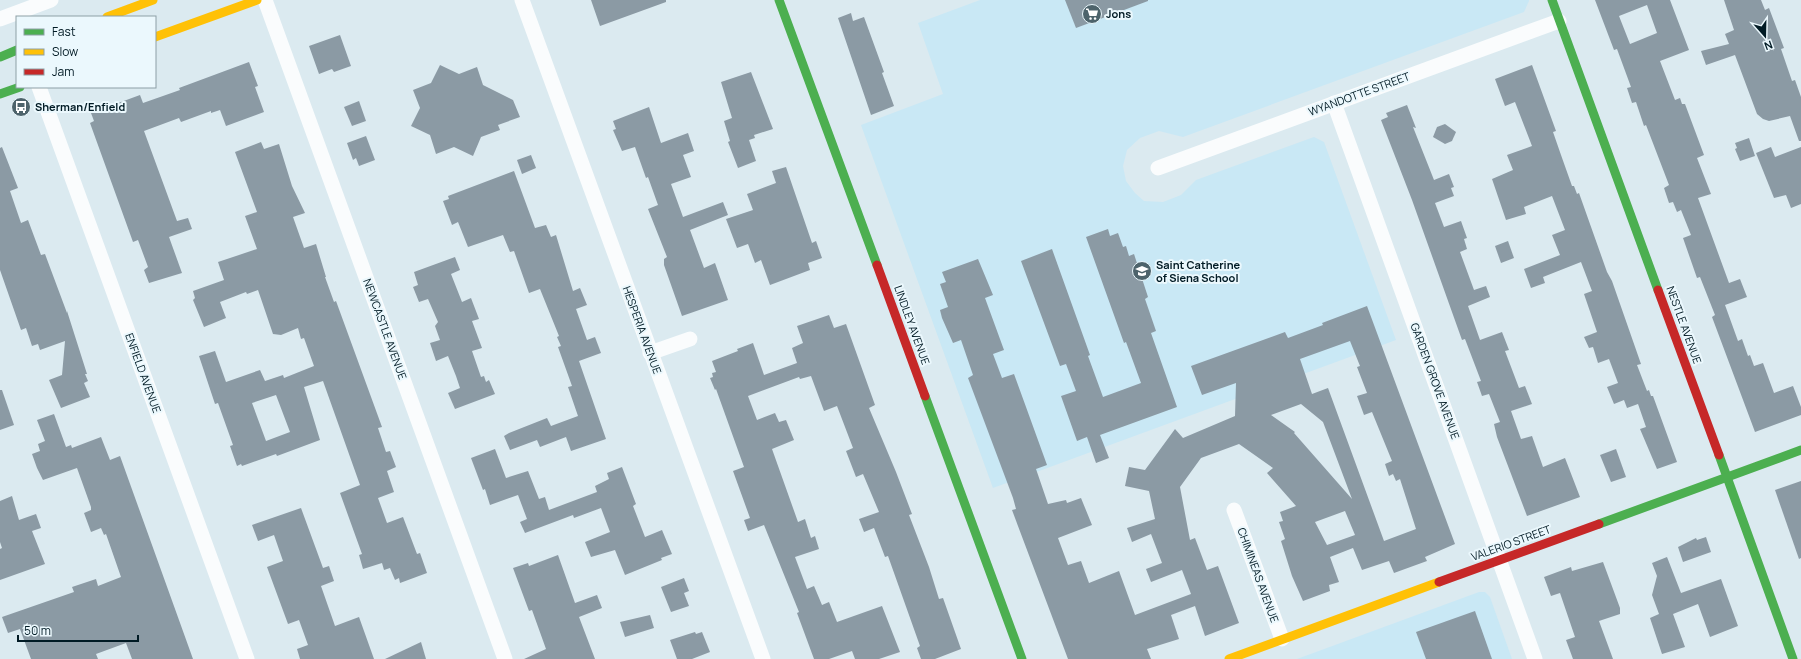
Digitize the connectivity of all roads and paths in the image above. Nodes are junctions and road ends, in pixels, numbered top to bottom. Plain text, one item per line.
1 (50, 0) edge
2 (154, 0) edge
3 (257, 0) edge
4 (265, 0) edge
5 (522, 0) edge
6 (779, 0) edge
7 (1552, 0) edge
8 (110, 16) edge
9 (0, 19) edge
10 (1559, 21) junction
11 (156, 37) edge
12 (16, 50) edge
13 (0, 57) edge
14 (17, 88) edge
15 (39, 88) edge
16 (0, 94) edge
17 (1334, 103) junction
18 (1158, 168) dead end
19 (690, 339) dead end
20 (650, 353) junction
21 (1801, 450) edge
22 (1727, 477) junction
23 (1234, 510) dead end
24 (1499, 560) junction
25 (1282, 639) junction
26 (248, 659) edge
27 (506, 659) edge
28 (763, 659) edge
29 (1022, 659) edge
30 (1229, 659) edge
31 (1535, 659) edge
32 (1793, 659) edge

1 - 9 street
2 - 8 street
3 - 11 street
4 - 27 street, NEWCASTLE AVENUE
5 - 20 street, HESPERIA AVENUE
6 - 29 street, LINDLEY AVENUE
7 - 10 street, NESTLE AVENUE
10 - 17 street, WYANDOTTE STREET
10 - 22 street, NESTLE AVENUE
12 - 13 street
14 - 16 street
15 - 26 street, ENFIELD AVENUE
17 - 18 street, WYANDOTTE STREET
17 - 24 street, GARDEN GROVE AVENUE
19 - 20 street
20 - 28 street, HESPERIA AVENUE
21 - 22 street, VALERIO STREET
22 - 24 street, VALERIO STREET
22 - 32 street, NESTLE AVENUE
23 - 25 street, CHIMINEAS AVENUE
24 - 25 street, VALERIO STREET
24 - 31 street, GARDEN GROVE AVENUE
25 - 30 street, VALERIO STREET

